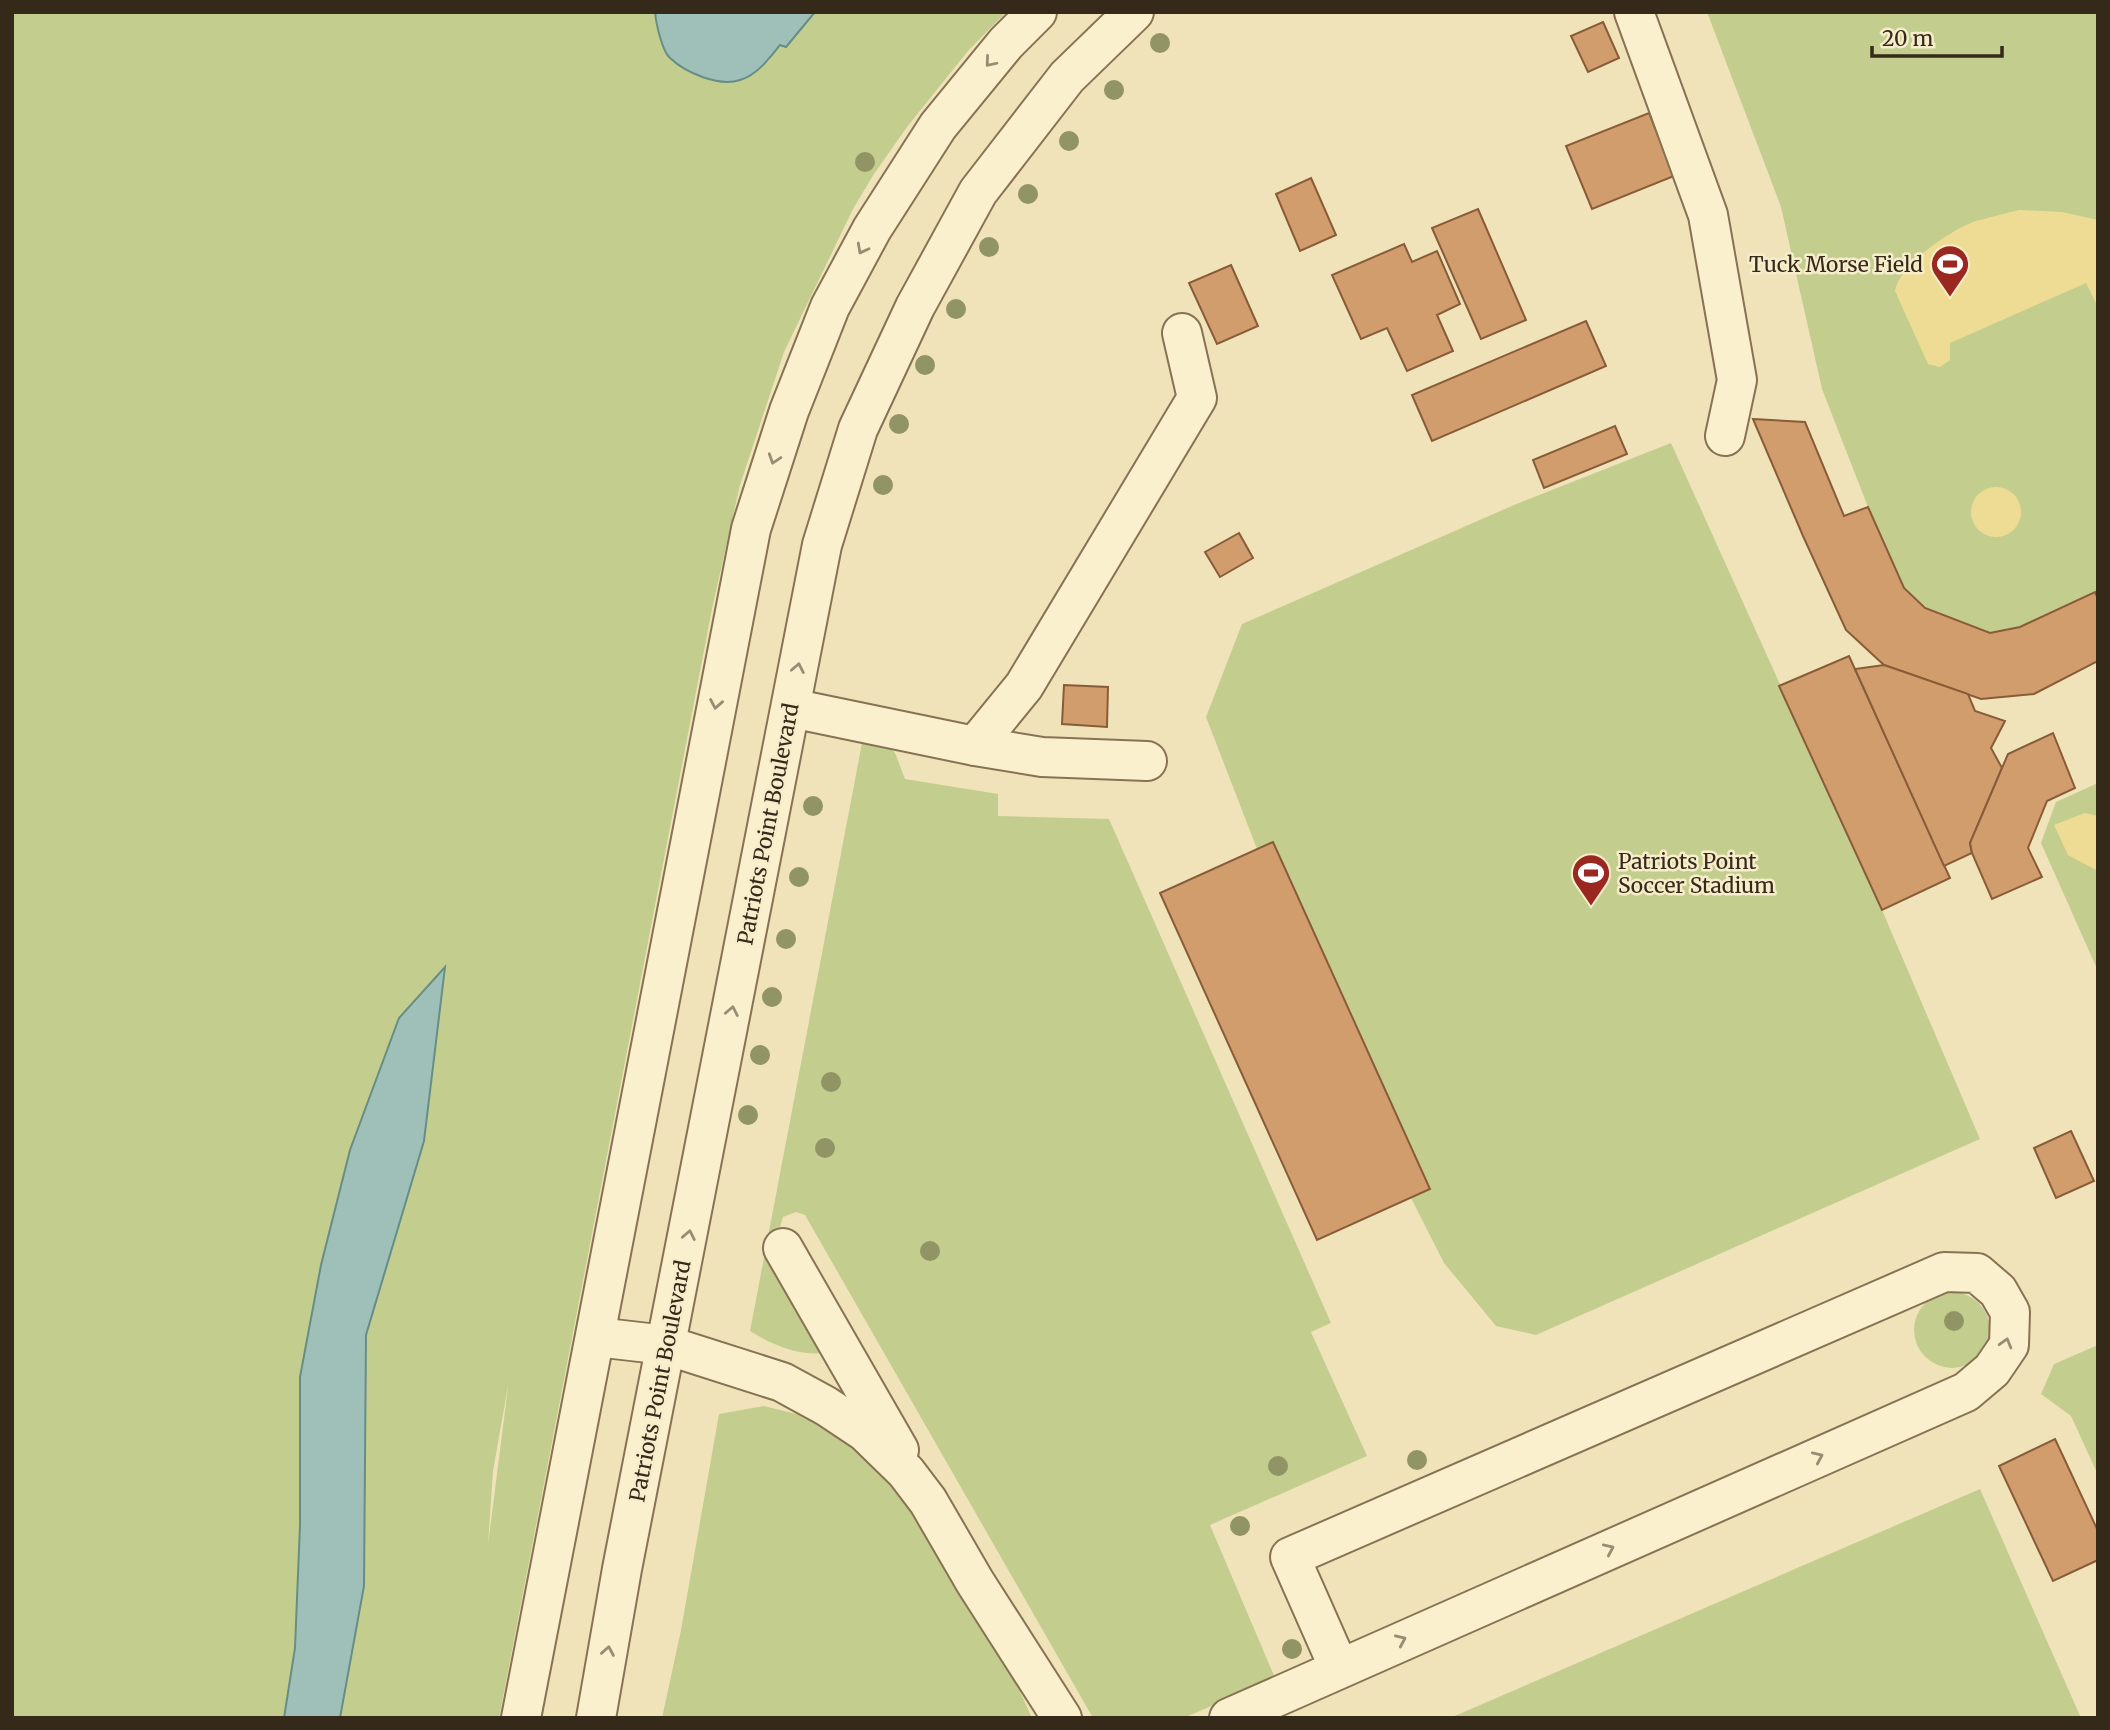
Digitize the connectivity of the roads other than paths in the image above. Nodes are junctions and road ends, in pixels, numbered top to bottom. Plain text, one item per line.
1 (1037, 12) edge
2 (1134, 12) edge
3 (1634, 12) edge
4 (1181, 333) dead end
5 (1725, 436) dead end
6 (791, 708) junction
7 (975, 746) junction
8 (1147, 761) dead end
9 (783, 1248) dead end
10 (596, 1336) junction
11 (666, 1345) junction
12 (928, 1501) junction
13 (1339, 1668) junction
14 (521, 1718) edge
15 (596, 1718) edge
16 (1062, 1718) edge
17 (1229, 1718) edge

1 -> 10 street
6 -> 2 street, Patriots Point Boulevard
3 - 5 street
4 - 7 street
6 - 7 street
11 -> 6 street, Patriots Point Boulevard
7 - 8 street
9 - 12 street
10 - 11 street
10 - 14 street
11 - 12 street
15 -> 11 street, Patriots Point Boulevard
12 - 16 street
13 -> 13 street
13 - 17 street

